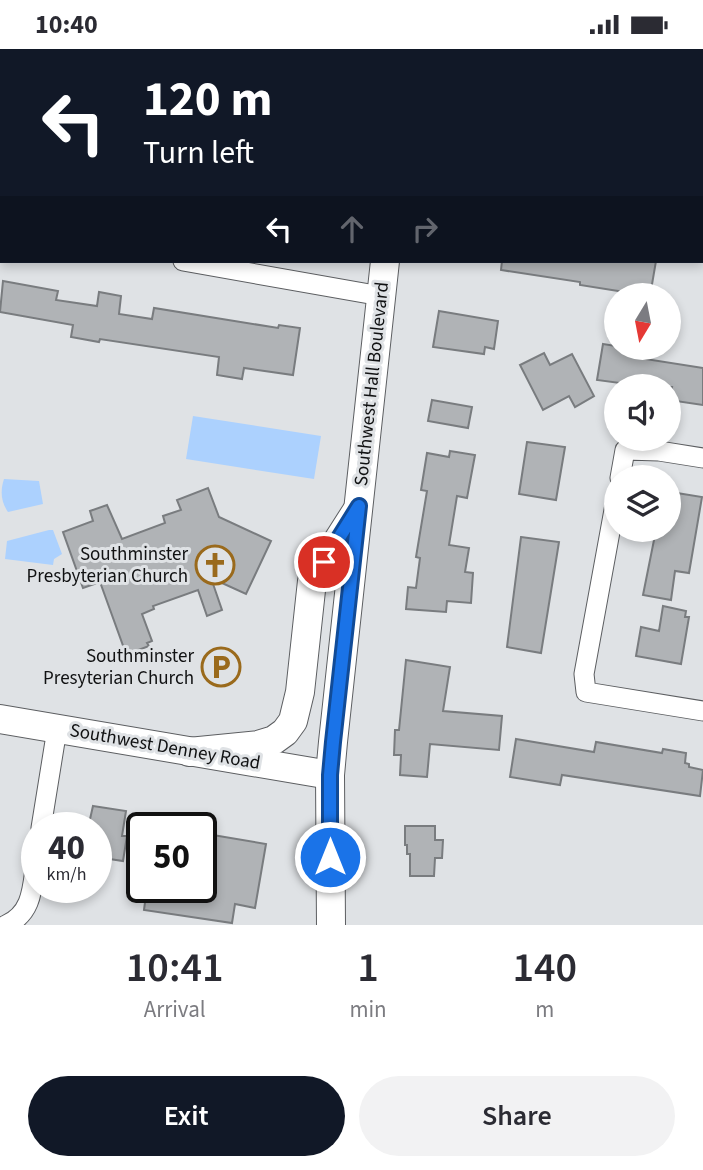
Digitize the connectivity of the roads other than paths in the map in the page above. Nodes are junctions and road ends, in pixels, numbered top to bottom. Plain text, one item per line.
1 (194, 263) edge
2 (385, 263) edge
3 (380, 296) junction
4 (703, 458) edge
5 (622, 465) edge
6 (359, 506) junction
7 (608, 542) edge
8 (703, 711) edge
9 (0, 719) edge
10 (57, 729) junction
11 (189, 752) junction
12 (330, 775) junction
13 (44, 812) edge
14 (29, 903) edge
15 (6, 925) edge
16 (331, 925) edge

1 - 3 street
2 - 3 main road, Southwest Hall Boulevard
3 - 6 main road, Southwest Hall Boulevard
4 - 5 street
6 - 11 main road
6 - 12 main road, Southwest Hall Boulevard
7 - 8 street
9 - 10 main road, Southwest Denney Road
10 - 11 main road, Southwest Denney Road
10 - 13 street
11 - 12 main road, Southwest Denney Road
12 - 16 main road, Southwest Hall Boulevard
14 - 15 street

